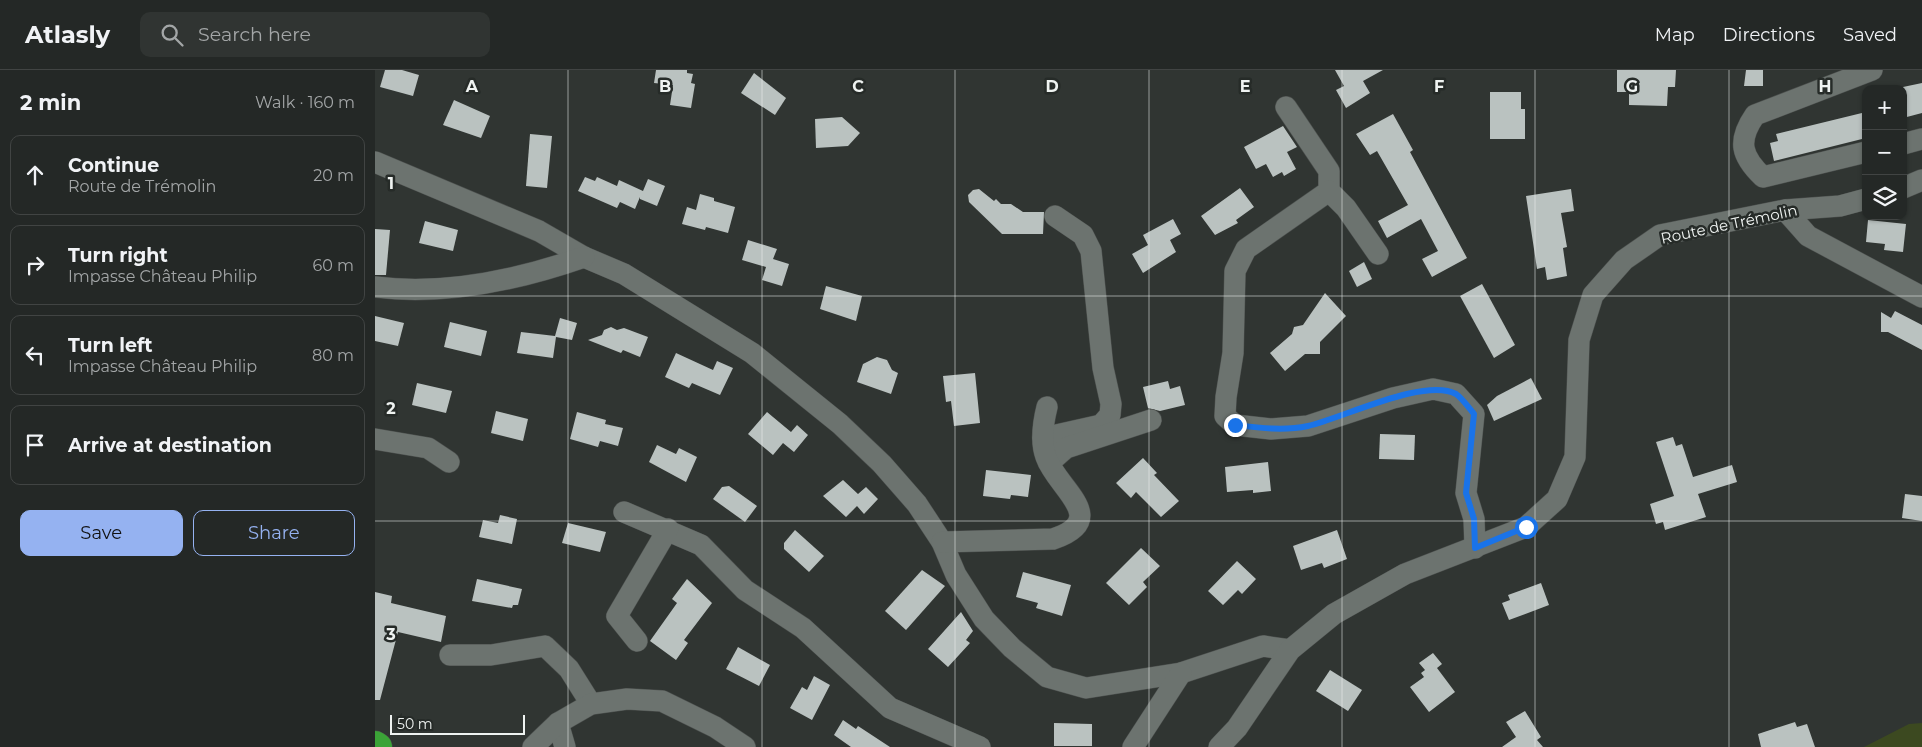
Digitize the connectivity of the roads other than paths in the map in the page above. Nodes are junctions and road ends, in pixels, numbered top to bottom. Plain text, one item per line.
1 (1872, 70) edge
2 (1287, 107) dead end
3 (1922, 139) edge
4 (1907, 143) edge
5 (1862, 153) edge
6 (375, 162) edge
7 (1922, 180) edge
8 (1907, 186) edge
9 (1329, 191) junction
10 (1862, 200) edge
11 (1785, 210) junction
12 (1055, 216) dead end
13 (1378, 254) dead end
14 (584, 257) junction
15 (375, 287) edge
16 (1922, 296) edge
17 (1047, 407) dead end
18 (1151, 420) dead end
19 (1043, 438) junction
20 (375, 439) edge
21 (449, 462) dead end
22 (1049, 463) junction
23 (624, 512) dead end
24 (668, 529) junction
25 (942, 542) junction
26 (1475, 548) junction
27 (637, 641) dead end
28 (1290, 650) junction
29 (451, 655) dead end
30 (1181, 673) junction
31 (591, 704) junction
32 (558, 723) junction
33 (375, 745) edge
34 (378, 747) edge
35 (533, 747) edge
36 (565, 747) edge
37 (745, 747) edge
38 (980, 747) edge
39 (1133, 747) edge
40 (1219, 747) edge

1 - 5 street
2 - 9 street
3 - 4 street
6 - 14 street
7 - 8 street
9 - 13 street
9 - 26 street
10 - 11 street, Route de Trémolin
11 - 16 street
11 - 26 street, Route de Trémolin
12 - 19 street
14 - 15 street
14 - 25 street
17 - 19 street
18 - 22 street
19 - 22 street
20 - 21 street
22 - 25 street
23 - 24 street
24 - 27 street
24 - 38 street
25 - 30 street
26 - 28 street, Route de Trémolin
28 - 30 street
28 - 40 street, Route de Trémolin
29 - 31 street
30 - 39 street
31 - 32 street
31 - 37 street
32 - 35 street
32 - 36 street
33 - 34 highway

